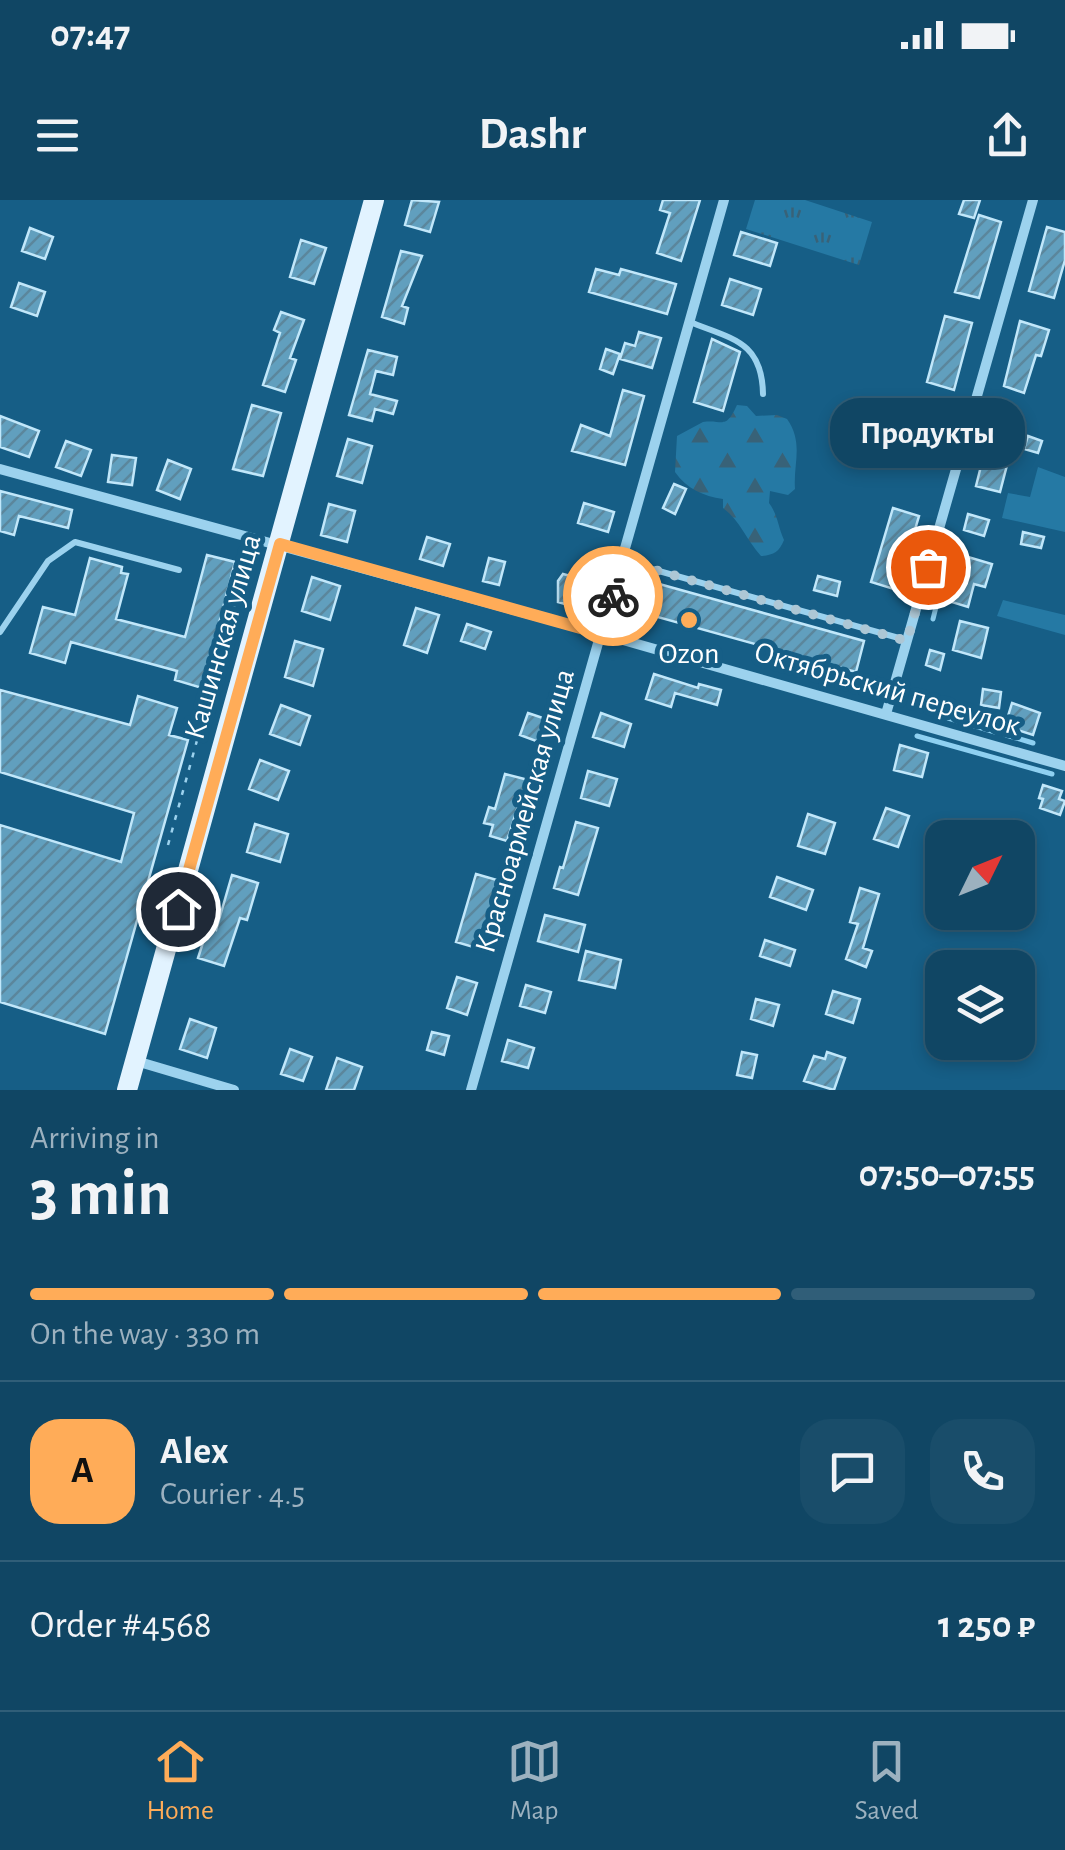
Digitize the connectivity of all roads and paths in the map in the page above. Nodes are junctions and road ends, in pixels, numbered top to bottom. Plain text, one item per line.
1 (374, 200) edge
2 (724, 200) edge
3 (1033, 200) edge
4 (690, 322) junction
5 (762, 394) dead end
6 (0, 469) edge
7 (254, 537) junction
8 (280, 544) junction
9 (623, 561) junction
10 (179, 570) dead end
11 (0, 632) edge
12 (602, 634) junction
13 (907, 641) junction
14 (886, 714) junction
15 (1065, 766) edge
16 (168, 846) dead end
17 (135, 1060) junction
18 (127, 1090) edge
19 (234, 1090) edge
20 (471, 1090) edge

1 - 8 main road, Кашинская улица
2 - 4 street, Красноармейская улица
3 - 13 street
4 - 5 lane
4 - 9 street, Красноармейская улица
6 - 7 street, Октябрьский переулок
7 - 8 street, Октябрьский переулок
7 - 16 path
8 - 12 street, Октябрьский переулок
8 - 17 main road, Кашинская улица
9 - 12 street, Красноармейская улица
9 - 13 lane
10 - 11 lane
12 - 14 street, Октябрьский переулок
12 - 20 street, Красноармейская улица
13 - 14 street
14 - 15 street, Октябрьский переулок
17 - 18 main road, Кашинская улица
17 - 19 street

